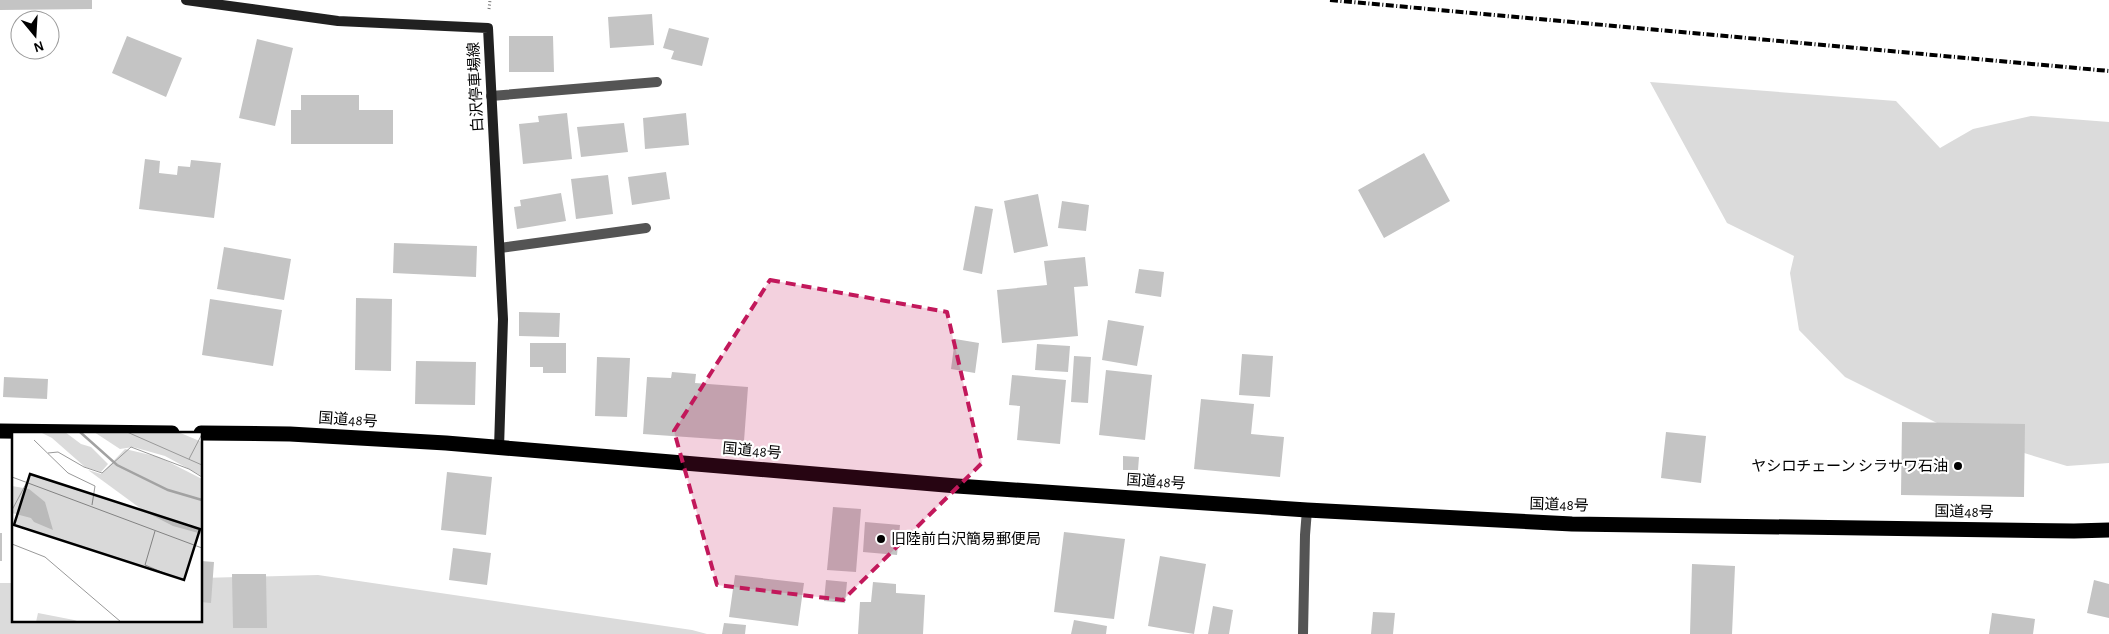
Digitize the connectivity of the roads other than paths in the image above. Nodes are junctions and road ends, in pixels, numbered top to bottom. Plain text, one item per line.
1 (186, 0) edge
2 (657, 82) dead end
3 (491, 96) junction
4 (646, 228) dead end
5 (500, 248) junction
6 (0, 431) edge
7 (86, 432) edge
8 (202, 433) edge
9 (499, 448) junction
10 (1307, 510) junction
11 (2109, 530) edge
12 (1303, 634) edge

1 - 3 main road, 白沢停車場線
2 - 3 street
3 - 5 main road, 白沢停車場線
4 - 5 street
5 - 9 main road, 白沢停車場線
6 - 7 highway
8 - 9 highway, 国道48号
9 - 10 highway, 国道48号
10 - 11 highway, 国道48号
10 - 12 street

